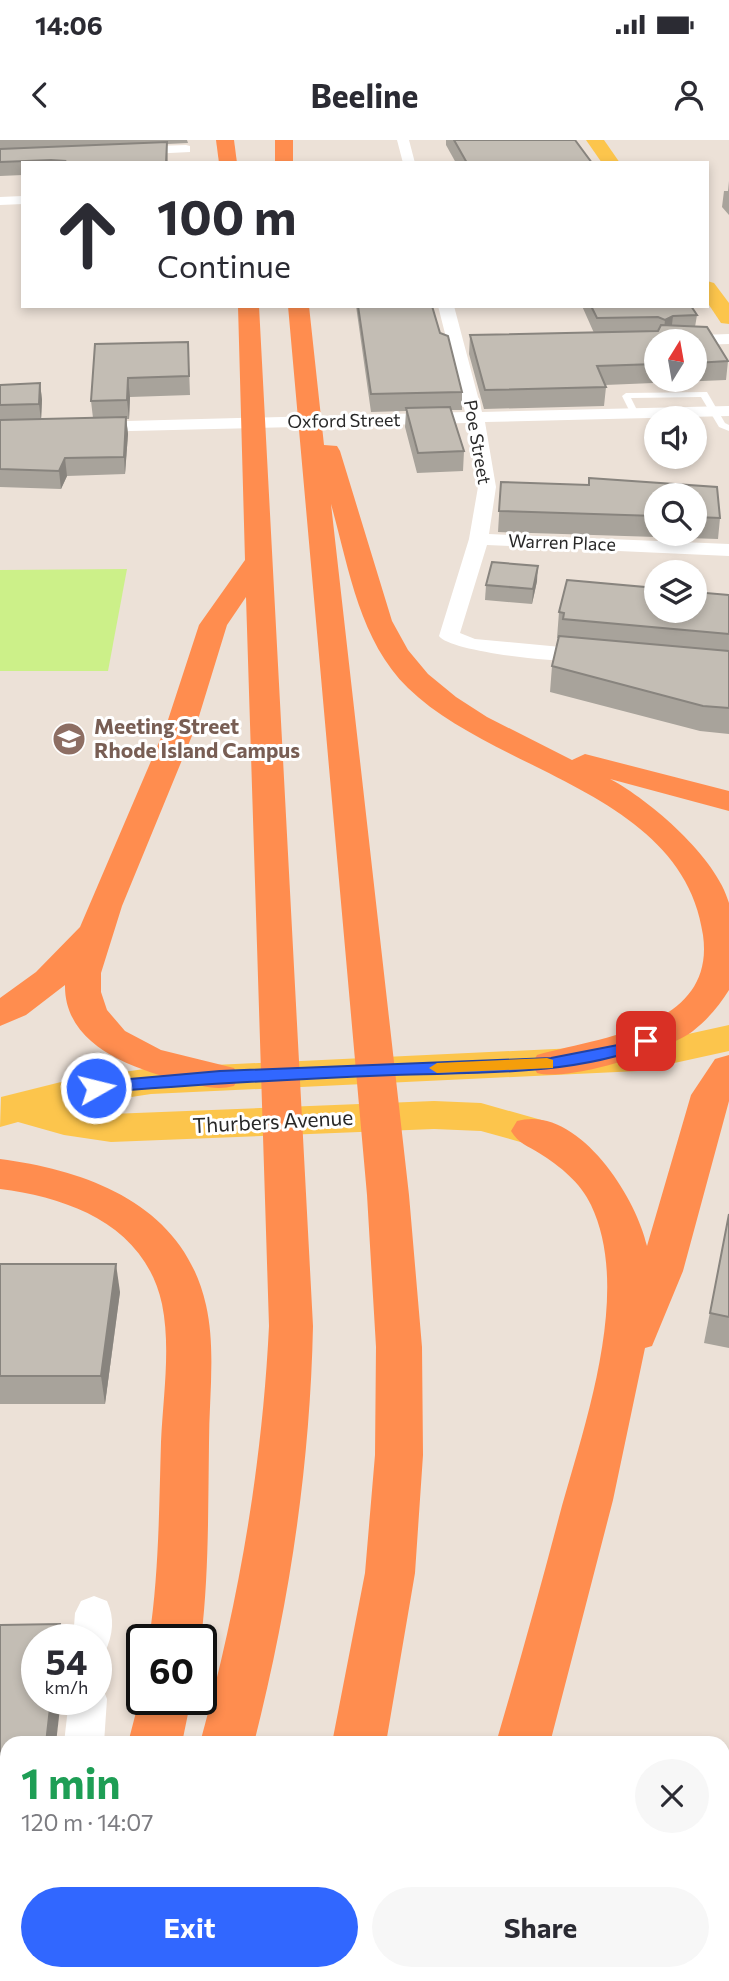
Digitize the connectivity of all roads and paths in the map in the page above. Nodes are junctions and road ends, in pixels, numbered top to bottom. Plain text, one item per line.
1 (225, 140) edge
2 (284, 140) edge
3 (403, 140) edge
4 (415, 140) edge
5 (595, 140) edge
6 (186, 149) dead end
7 (120, 152) edge
8 (228, 161) edge
9 (284, 161) edge
10 (408, 161) edge
11 (610, 161) edge
12 (21, 200) edge
13 (0, 201) edge
14 (709, 291) edge
15 (248, 308) edge
16 (298, 308) edge
17 (447, 308) edge
18 (729, 318) edge
19 (729, 339) edge
20 (707, 340) edge
21 (722, 412) edge
22 (475, 417) junction
23 (315, 423) junction
24 (68, 428) edge
25 (729, 428) edge
26 (479, 540) junction
27 (729, 550) edge
28 (258, 562) junction
29 (620, 658) edge
30 (481, 725) junction
31 (729, 801) edge
32 (105, 906) junction
33 (0, 1014) edge
34 (729, 1038) edge
35 (551, 1064) junction
36 (729, 1068) edge
37 (220, 1077) junction
38 (5, 1108) edge
39 (531, 1131) joint
40 (0, 1174) edge
41 (616, 1385) junction
42 (176, 1624) edge
43 (87, 1715) edge
44 (161, 1715) edge
45 (85, 1736) edge
46 (156, 1736) edge
47 (229, 1736) edge
48 (360, 1736) edge
49 (525, 1736) edge

1 - 8 highway
2 - 9 highway
3 - 4 street
3 - 10 street
5 - 11 main road
6 - 7 street
12 - 13 street
14 - 18 main road
15 - 28 highway
16 - 23 highway
17 - 22 street, Poe Street
19 - 20 street
21 - 22 street, Oxford Street
21 - 25 lane
22 - 24 street, Oxford Street
22 - 26 street, Poe Street
23 - 30 highway
23 - 48 highway
26 - 27 street, Warren Place
26 - 29 street, Poe Street
28 - 32 highway
28 - 47 highway
30 - 31 highway
30 - 35 highway
32 - 33 highway
32 - 37 highway
34 - 35 main road, Thurbers Avenue
35 - 37 main road, Thurbers Avenue
36 - 41 highway
37 - 38 main road, Thurbers Avenue
38 - 39 main road, Thurbers Avenue
39 - 41 highway
40 - 42 highway
41 - 49 highway
43 - 45 street
44 - 46 highway

